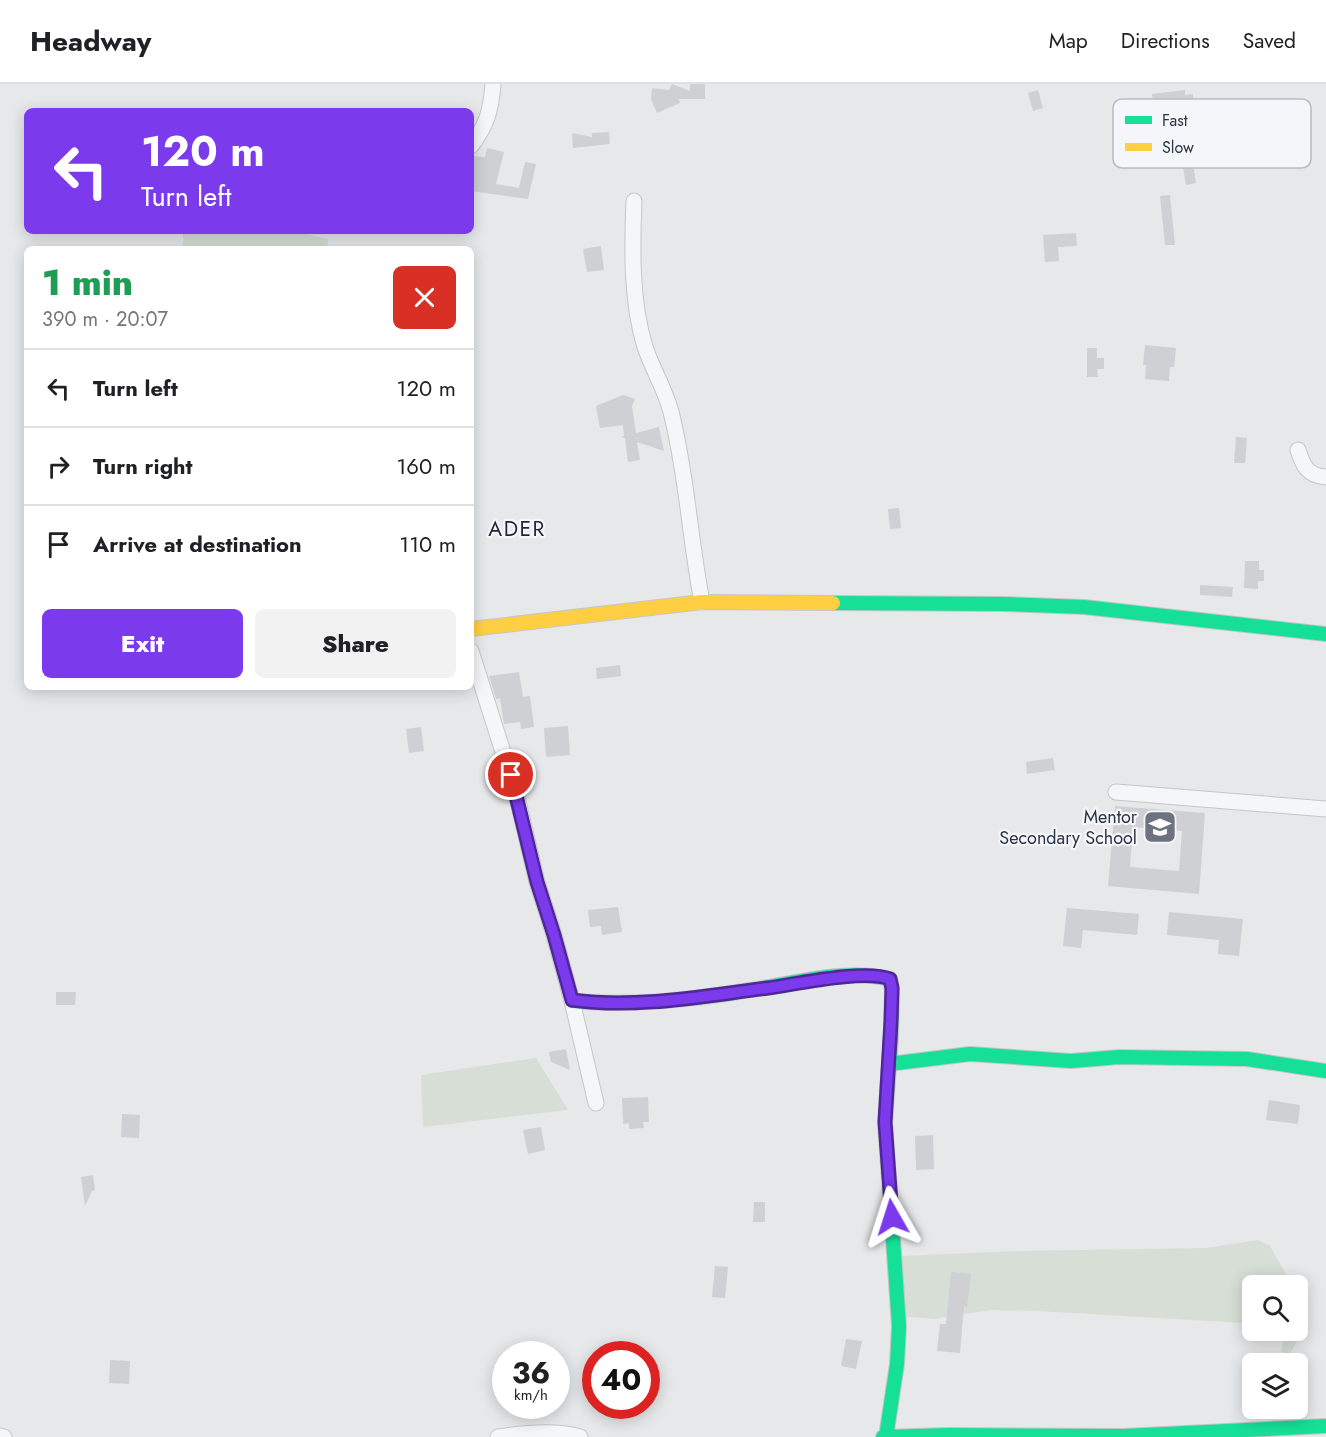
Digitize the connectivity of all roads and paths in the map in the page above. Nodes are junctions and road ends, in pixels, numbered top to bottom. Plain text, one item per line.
1 (493, 84) edge
2 (474, 142) edge
3 (634, 201) dead end
4 (1298, 450) dead end
5 (1326, 477) edge
6 (702, 602) junction
7 (474, 629) edge
8 (1326, 634) edge
9 (474, 660) edge
10 (1116, 792) dead end
11 (1326, 808) edge
12 (572, 1000) junction
13 (889, 1064) junction
14 (1326, 1071) edge
15 (596, 1103) dead end
16 (1326, 1426) edge
17 (498, 1437) edge
18 (580, 1437) edge
19 (885, 1437) edge

1 - 2 street
3 - 6 street
4 - 5 street
6 - 7 street
6 - 8 street
9 - 12 street
10 - 11 street
12 - 13 street
12 - 15 street
13 - 14 street
13 - 19 street
16 - 19 street
17 - 18 street

